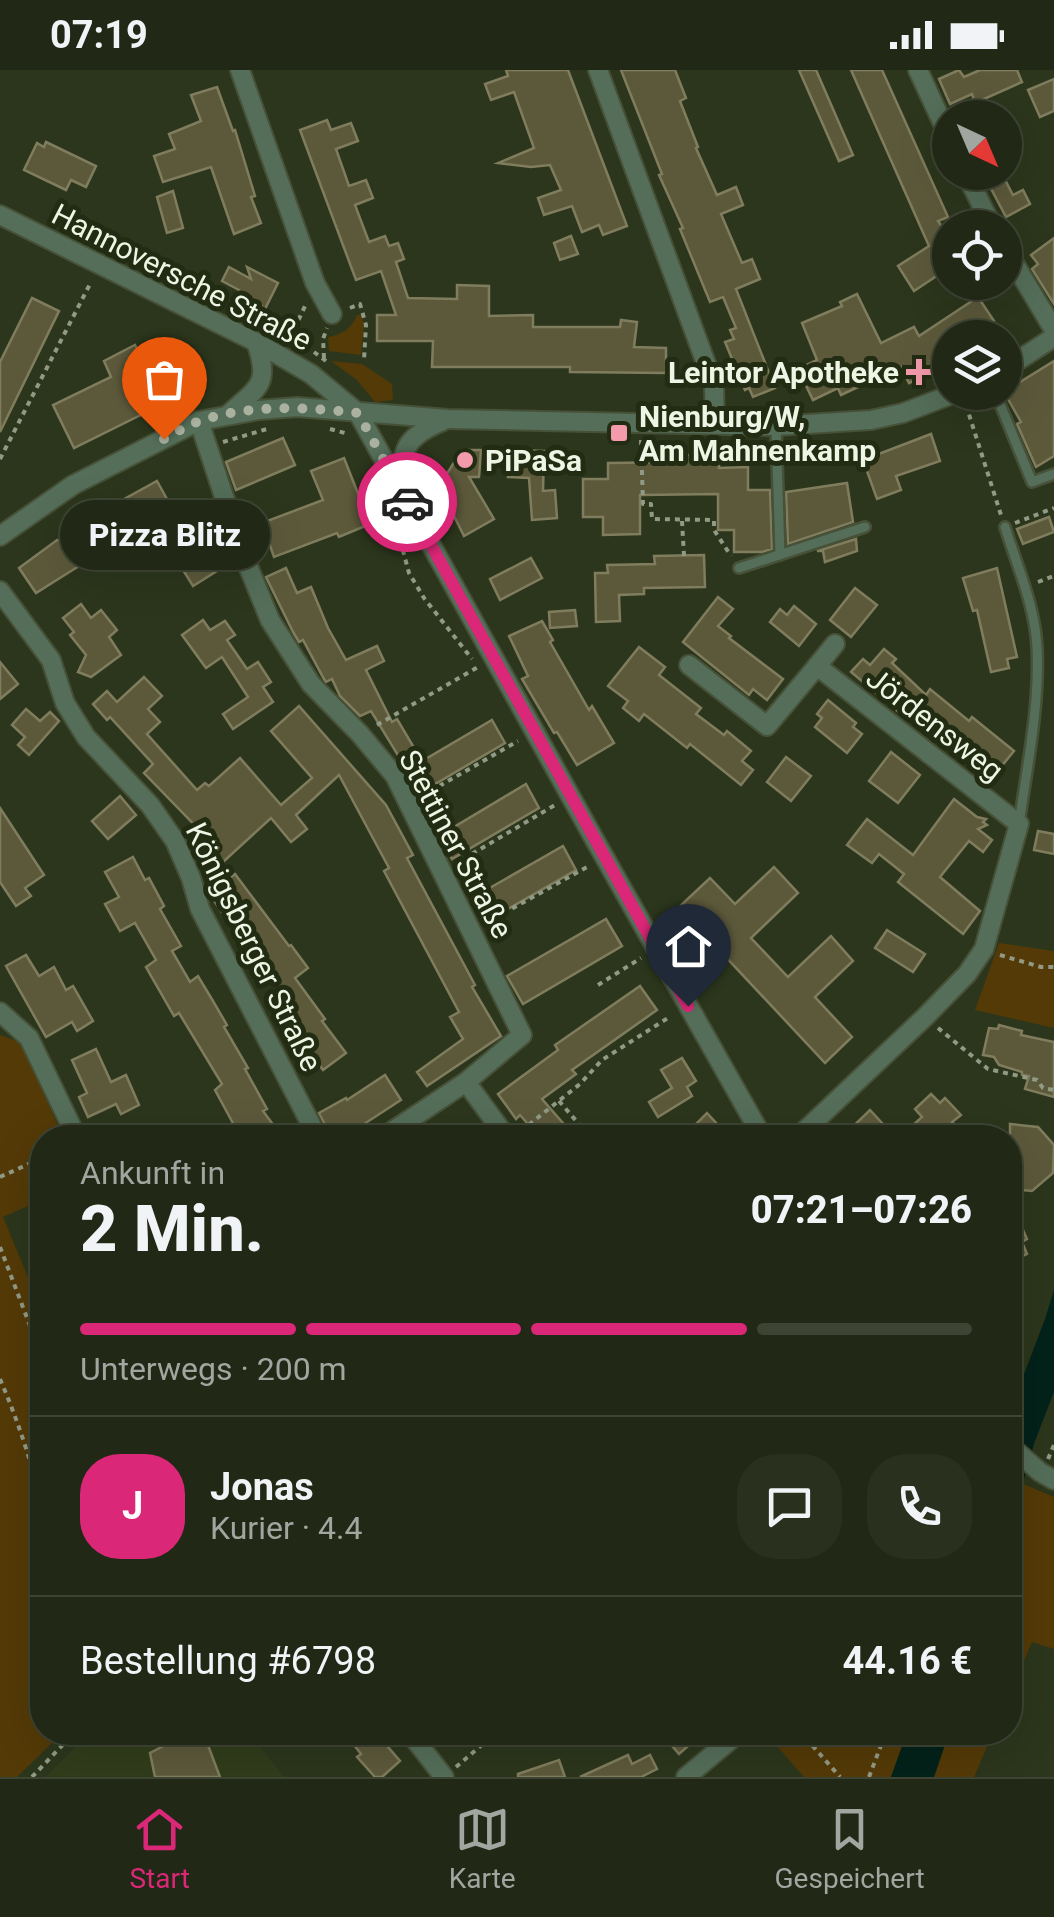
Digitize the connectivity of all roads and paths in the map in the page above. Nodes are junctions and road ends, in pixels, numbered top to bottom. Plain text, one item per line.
1 (240, 70) edge
2 (598, 70) edge
3 (918, 70) edge
4 (932, 100) edge
5 (0, 214) edge
6 (95, 243) dead end
7 (1022, 278) edge
8 (314, 283) junction
9 (90, 284) dead end
10 (360, 304) dead end
11 (245, 314) dead end
12 (332, 314) joint
13 (1054, 334) edge
14 (290, 338) dead end
15 (256, 342) junction
16 (306, 348) dead end
17 (1022, 357) edge
18 (364, 360) dead end
19 (932, 406) edge
20 (966, 410) edge
21 (1002, 410) edge
22 (358, 413) junction
23 (228, 415) junction
24 (448, 419) junction
25 (199, 421) junction
26 (715, 424) junction
27 (282, 426) dead end
28 (776, 426) junction
29 (641, 434) dead end
30 (208, 449) junction
31 (0, 459) edge
32 (1054, 474) edge
33 (402, 493) junction
34 (1054, 508) edge
35 (682, 520) junction
36 (865, 527) dead end
37 (1005, 528) junction
38 (0, 536) edge
39 (780, 555) junction
40 (684, 556) dead end
41 (739, 568) joint
42 (0, 591) edge
43 (835, 644) dead end
44 (494, 659) junction
45 (689, 665) dead end
46 (817, 666) junction
47 (534, 732) junction
48 (360, 734) junction
49 (570, 796) junction
50 (409, 804) junction
51 (1020, 824) junction
52 (604, 857) junction
53 (442, 871) junction
54 (472, 931) junction
55 (657, 948) junction
56 (984, 950) junction
57 (1054, 967) edge
58 (598, 985) dead end
59 (688, 1006) junction
60 (0, 1012) edge
61 (925, 1017) junction
62 (466, 1082) junction
63 (1054, 1090) edge
64 (559, 1101) junction
65 (71, 1125) edge
66 (311, 1125) edge
67 (402, 1125) edge
68 (500, 1125) edge
69 (527, 1125) edge
70 (580, 1125) edge
71 (757, 1125) edge
72 (811, 1125) edge
73 (30, 1163) edge
74 (0, 1177) edge
75 (0, 1247) edge
76 (30, 1326) edge
77 (0, 1379) edge
78 (1022, 1456) edge
79 (30, 1461) edge
80 (1047, 1476) edge
81 (63, 1745) edge
82 (419, 1745) edge
83 (483, 1745) edge
84 (724, 1745) edge
85 (812, 1745) edge
86 (881, 1745) edge
87 (32, 1777) edge
88 (445, 1777) edge
89 (686, 1777) edge
90 (840, 1777) edge
91 (869, 1777) edge

1 - 8 street
2 - 26 street
3 - 4 street
5 - 15 street, Hannoversche Straße
6 - 11 path
7 - 13 street
8 - 12 street
8 - 14 path
9 - 31 path
10 - 18 path
12 - 16 path
13 - 17 street
15 - 22 street, Hannoversche Straße
15 - 23 street
19 - 28 street
20 - 37 path
21 - 32 lane
22 - 23 street
22 - 24 street
22 - 33 street
23 - 25 street
24 - 26 street
24 - 33 street
25 - 30 street, Stettiner Straße
25 - 38 street
26 - 28 street
27 - 30 path
28 - 39 lane
29 - 35 path
30 - 48 street, Stettiner Straße
33 - 44 street
34 - 37 path
35 - 40 path
35 - 41 path
36 - 39 lane
37 - 51 lane
39 - 41 lane
42 - 66 street, Königsberger Straße
43 - 46 street
44 - 47 street
44 - 48 path
45 - 46 street
46 - 51 street, Jördensweg
47 - 49 street
47 - 50 path
48 - 50 street, Stettiner Straße
49 - 52 street
49 - 53 path
50 - 53 street, Stettiner Straße
51 - 56 street
52 - 54 path
52 - 55 street
53 - 54 street, Stettiner Straße
54 - 62 street, Stettiner Straße
55 - 58 path
55 - 59 street
56 - 57 path
56 - 61 street
59 - 64 path
59 - 71 street
60 - 65 street
61 - 63 path
61 - 72 street
62 - 67 street
62 - 68 street
64 - 69 path
64 - 70 path
73 - 74 path
75 - 76 path
77 - 79 path
78 - 80 street
81 - 87 path
82 - 88 street
83 - 88 path
84 - 89 street
85 - 90 path
86 - 91 path

